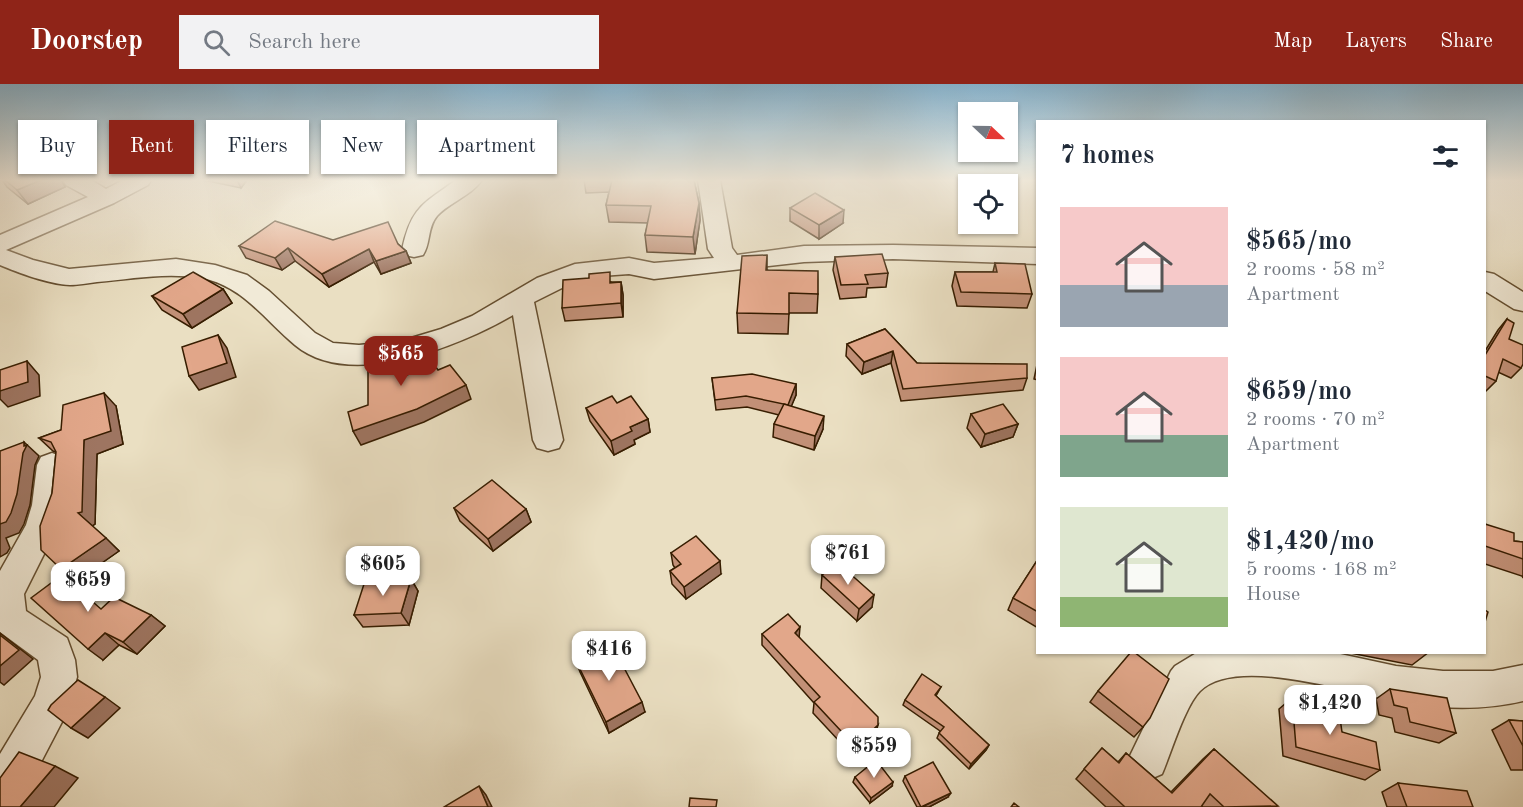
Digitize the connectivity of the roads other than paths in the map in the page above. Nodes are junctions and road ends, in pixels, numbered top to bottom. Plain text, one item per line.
1 (70, 214) edge
2 (427, 214) edge
3 (714, 214) edge
4 (0, 244) edge
5 (414, 250) dead end
6 (0, 256) edge
7 (1036, 256) edge
8 (730, 263) junction
9 (1486, 281) edge
10 (517, 299) junction
11 (1523, 303) edge
12 (548, 440) dead end
13 (52, 465) edge
14 (1523, 683) edge
15 (1148, 760) dead end
16 (0, 787) edge

1 - 4 street
2 - 5 street
3 - 8 street
6 - 10 street
7 - 8 street
8 - 10 street
9 - 11 street
10 - 12 street
13 - 16 street
14 - 15 street

